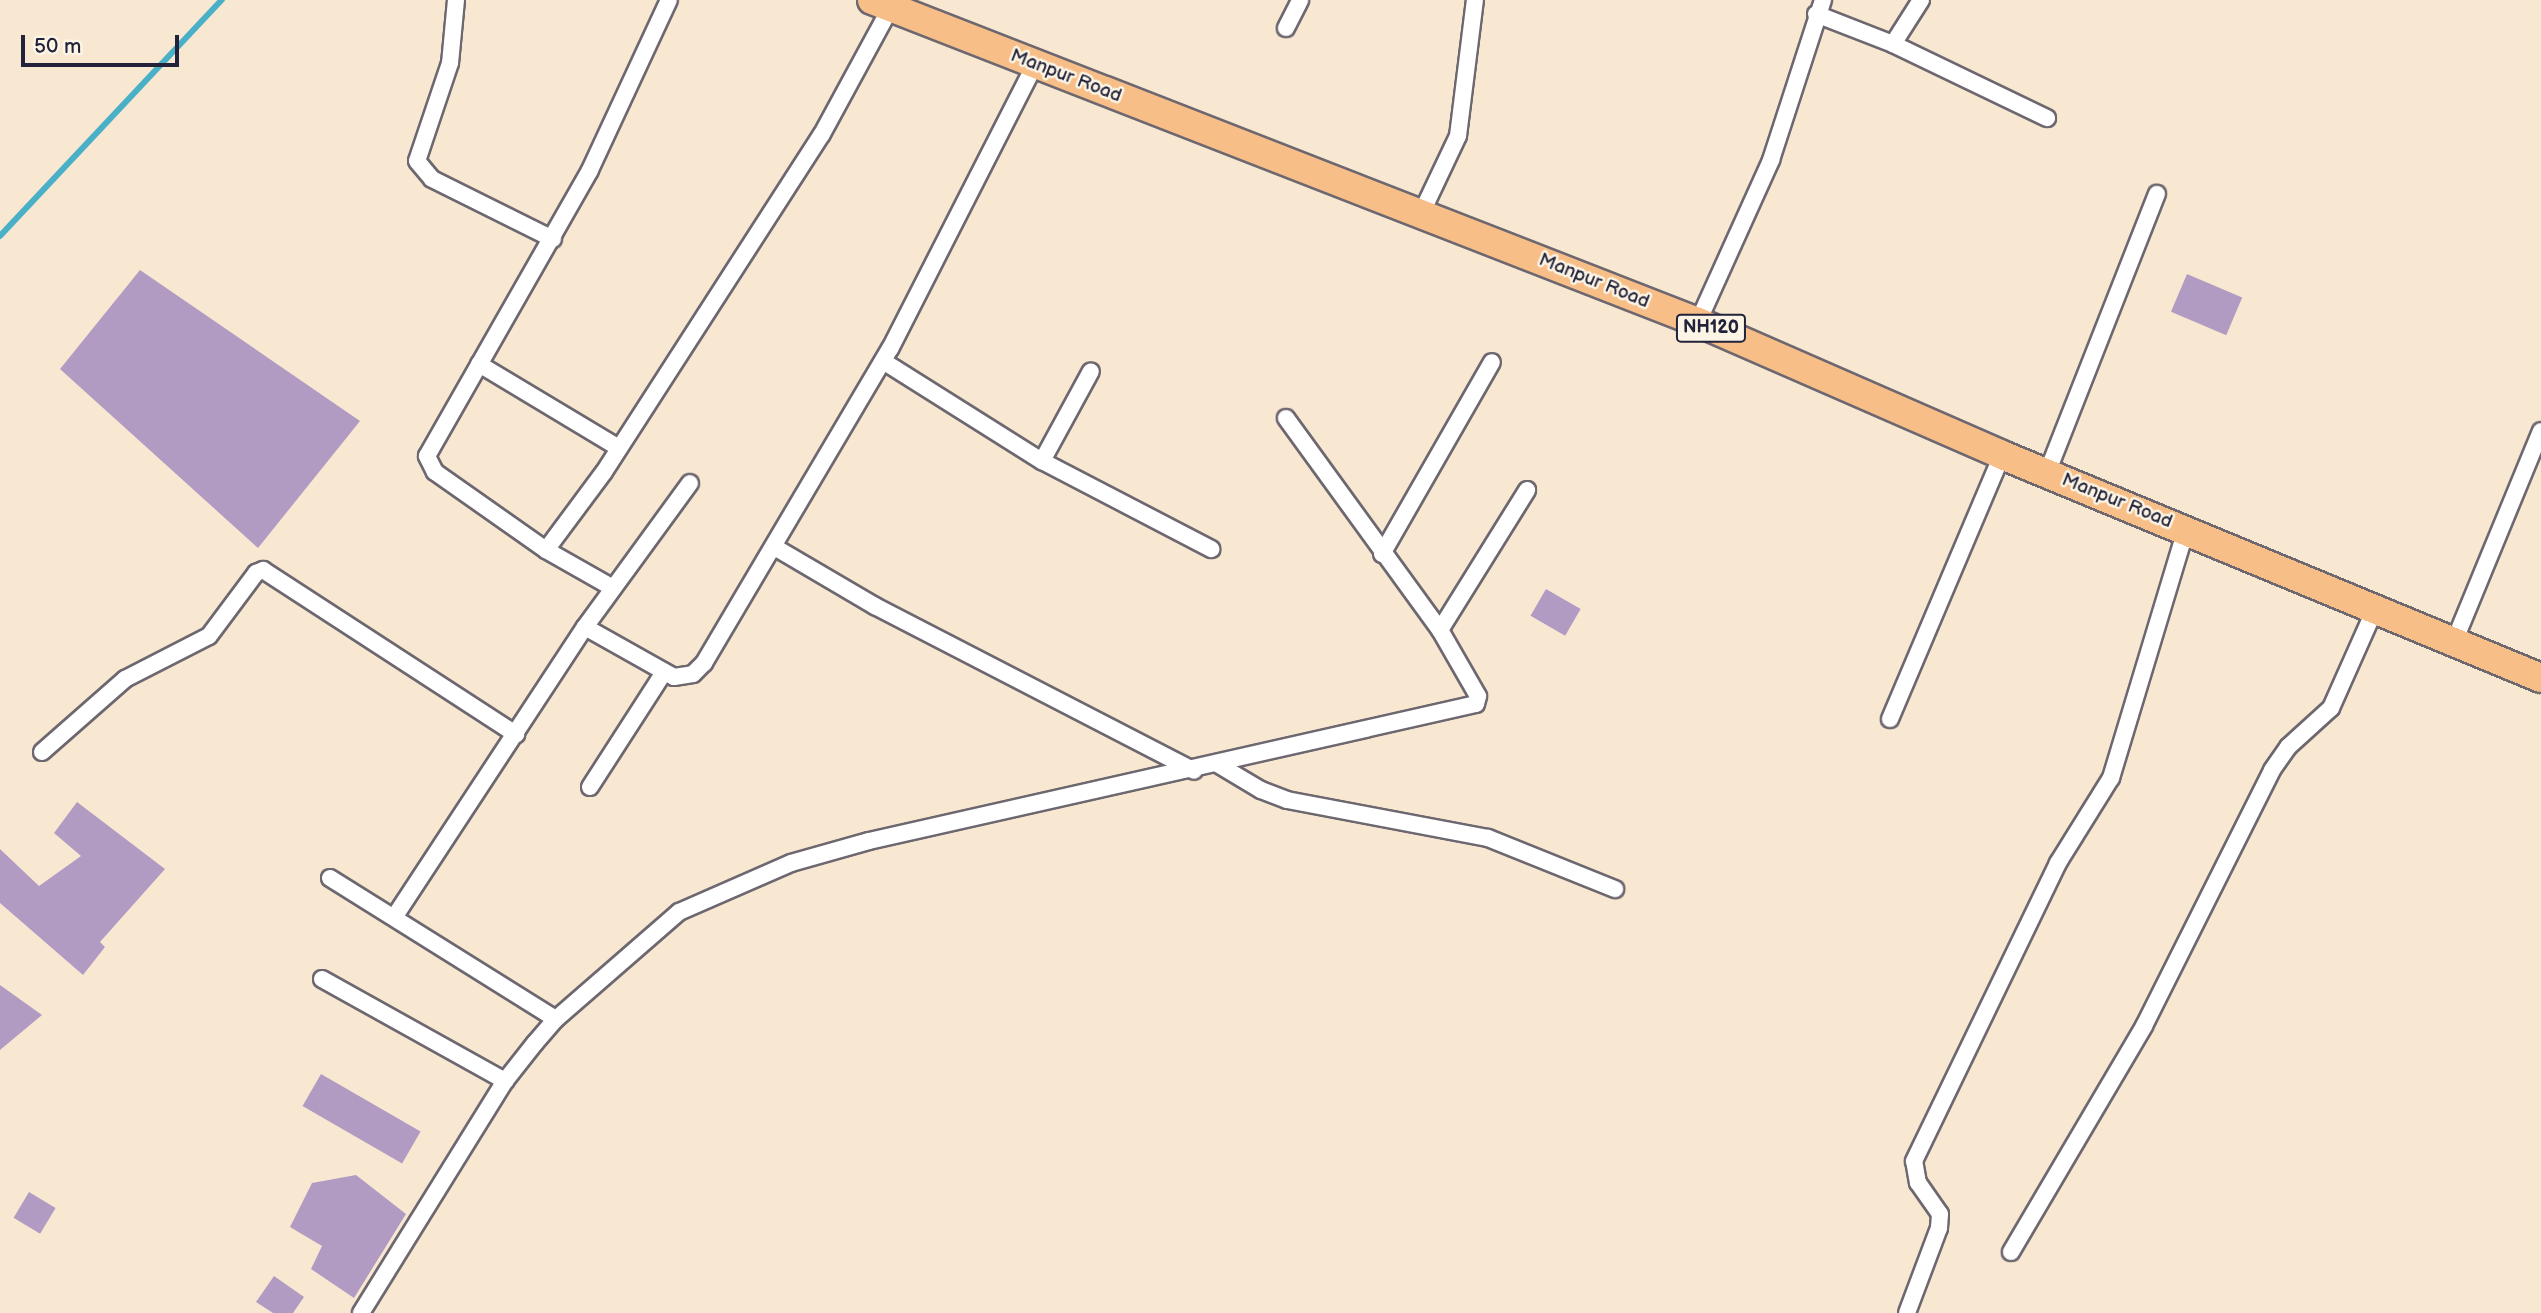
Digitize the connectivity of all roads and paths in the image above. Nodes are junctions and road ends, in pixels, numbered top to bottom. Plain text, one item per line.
1 (456, 0) edge
2 (669, 0) edge
3 (1300, 0) edge
4 (1475, 0) edge
5 (1921, 0) edge
6 (882, 4) edge
7 (1819, 7) edge
8 (1286, 28) dead end
9 (1893, 44) junction
10 (1035, 65) junction
11 (2047, 118) dead end
12 (2157, 194) dead end
13 (1422, 212) junction
14 (553, 239) junction
15 (1698, 322) junction
16 (883, 362) junction
17 (1492, 362) dead end
18 (479, 364) junction
19 (1091, 371) dead end
20 (1286, 418) dead end
21 (2541, 431) edge
22 (619, 448) junction
23 (2002, 455) junction
24 (1042, 461) junction
25 (2047, 472) junction
26 (690, 483) dead end
27 (1527, 490) dead end
28 (2186, 530) junction
29 (776, 548) junction
30 (546, 550) junction
31 (1211, 550) dead end
32 (1382, 554) junction
33 (613, 588) junction
34 (2375, 609) junction
35 (585, 627) junction
36 (1440, 629) junction
37 (2454, 642) junction
38 (664, 673) junction
39 (2541, 678) edge
40 (1890, 719) dead end
41 (516, 734) junction
42 (42, 752) dead end
43 (1219, 765) junction
44 (1194, 771) junction
45 (590, 787) dead end
46 (330, 878) dead end
47 (1615, 889) dead end
48 (395, 916) junction
49 (322, 979) dead end
50 (556, 1019) junction
51 (505, 1081) junction
52 (2011, 1252) dead end
53 (361, 1313) edge
54 (1907, 1313) edge

1 - 14 street
2 - 14 street
3 - 8 street
4 - 13 street
5 - 9 street
6 - 10 highway, Manpur Road / NH120
6 - 22 street
7 - 9 street
7 - 15 street
9 - 11 street
10 - 13 highway, Manpur Road / NH120
10 - 16 street
12 - 25 street
13 - 15 highway, Manpur Road / NH120
14 - 18 street
15 - 23 highway, Manpur Road / NH120
16 - 24 street
16 - 29 street
17 - 32 street
18 - 22 street
18 - 30 street
19 - 24 street
20 - 32 street
21 - 37 street
22 - 30 street
23 - 25 highway, Manpur Road / NH120
23 - 40 street
24 - 31 street
25 - 28 highway, Manpur Road / NH120
26 - 33 street
27 - 36 street
28 - 34 highway, Manpur Road / NH120
28 - 54 street
29 - 38 street
29 - 44 street
30 - 33 street
32 - 36 street
33 - 35 street
34 - 37 highway, Manpur Road / NH120
34 - 52 street
35 - 38 street
35 - 41 street
36 - 43 street
37 - 39 highway, Manpur Road / NH120
38 - 45 street
41 - 42 street
41 - 48 street
43 - 44 street
43 - 47 street
44 - 50 street
46 - 48 street
48 - 50 street
49 - 51 street
50 - 51 street
51 - 53 street

